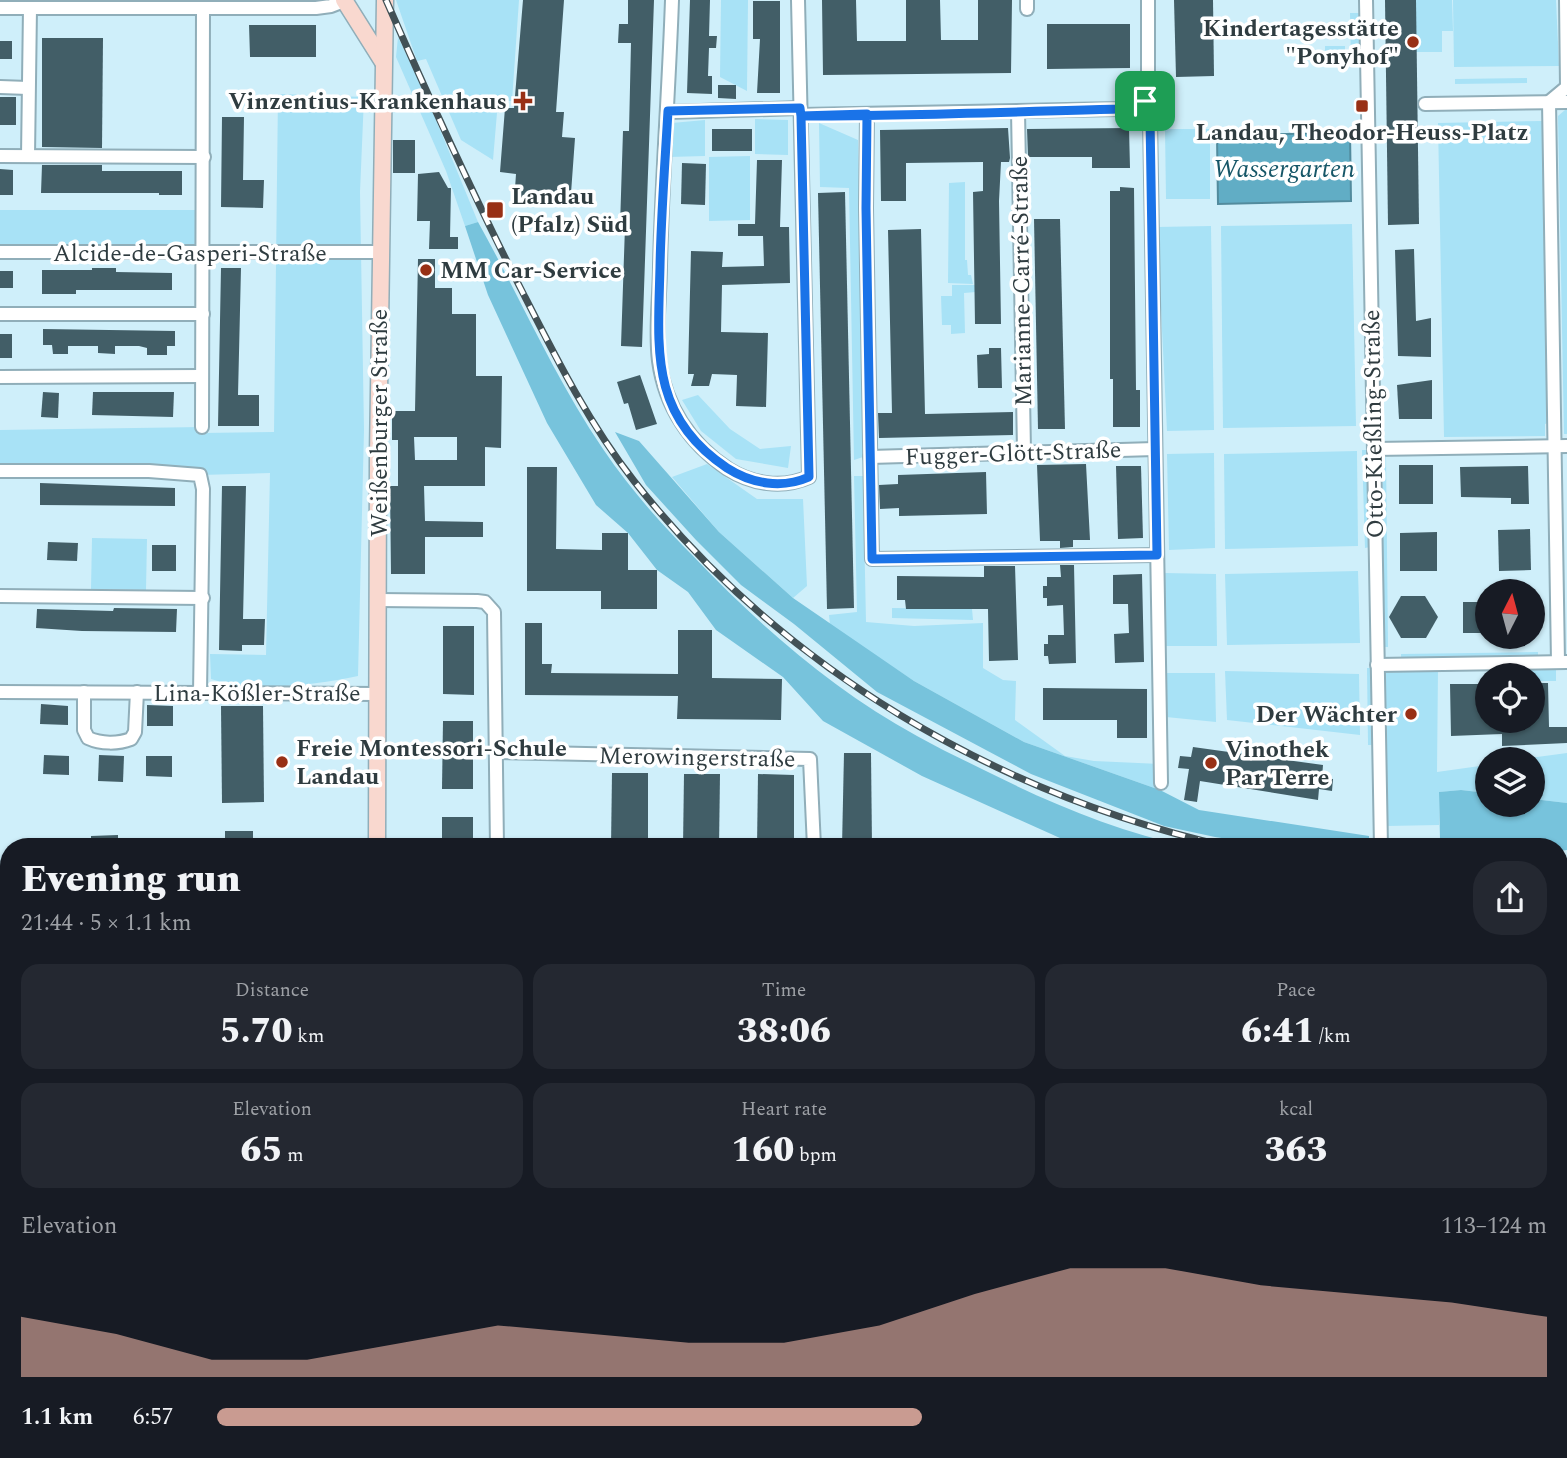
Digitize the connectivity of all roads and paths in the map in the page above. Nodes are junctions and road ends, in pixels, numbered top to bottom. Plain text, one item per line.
1 (344, 0) edge
2 (385, 0) edge
3 (672, 0) edge
4 (798, 0) edge
5 (1148, 0) edge
6 (1366, 0) edge
7 (1566, 0) edge
8 (133, 4) edge
9 (0, 8) edge
10 (30, 8) junction
11 (203, 10) junction
12 (383, 62) junction
13 (0, 88) edge
14 (28, 88) junction
15 (1145, 101) junction
16 (1549, 102) junction
17 (1567, 102) edge
18 (1425, 104) dead end
19 (668, 111) junction
20 (1018, 111) junction
21 (801, 112) junction
22 (867, 114) junction
23 (0, 156) edge
24 (28, 156) junction
25 (204, 157) junction
26 (0, 252) edge
27 (203, 252) junction
28 (380, 252) junction
29 (0, 314) edge
30 (203, 314) junction
31 (202, 376) junction
32 (0, 377) edge
33 (202, 428) dead end
34 (1561, 447) edge
35 (1155, 449) junction
36 (1374, 449) junction
37 (1024, 451) junction
38 (870, 457) junction
39 (0, 471) edge
40 (1157, 555) junction
41 (0, 596) edge
42 (203, 598) junction
43 (378, 600) junction
44 (1562, 662) edge
45 (1377, 665) junction
46 (0, 692) edge
47 (84, 692) junction
48 (137, 692) junction
49 (200, 693) junction
50 (378, 694) junction
51 (496, 752) junction
52 (1161, 783) dead end
53 (377, 838) edge
54 (497, 838) edge
55 (814, 838) edge
56 (1381, 838) edge

1 - 11 street
1 - 12 street
2 - 12 street, Weißenburger Straße
3 - 19 street
4 - 21 street
5 - 15 street
6 - 36 street, Otto-Kießling-Straße
7 - 16 street
8 - 10 street
8 - 11 street
9 - 10 street
10 - 14 street
11 - 25 street
12 - 28 street, Weißenburger Straße
13 - 14 street
14 - 24 street
15 - 20 street
15 - 35 street
16 - 17 street
16 - 18 street
16 - 34 street
19 - 21 street
19 - 21 street
20 - 22 street
20 - 37 street, Marianne-Carré-Straße
21 - 22 street
22 - 38 street
23 - 24 street
24 - 25 street
25 - 27 street
26 - 27 street, Alcide-de-Gasperi-Straße
27 - 28 street, Alcide-de-Gasperi-Straße
27 - 30 street
28 - 43 street, Weißenburger Straße
29 - 30 street
30 - 31 street
31 - 32 street
31 - 33 street
34 - 36 street
34 - 44 street
35 - 37 street, Fugger-Glött-Straße
35 - 40 street
36 - 45 street, Otto-Kießling-Straße
37 - 38 street, Fugger-Glött-Straße
38 - 40 street
39 - 42 street
40 - 52 street
41 - 42 street
42 - 49 street
43 - 50 street, Weißenburger Straße
43 - 51 street
44 - 45 street
45 - 56 street, Otto-Kießling-Straße
46 - 47 street, Lina-Kößler-Straße
47 - 48 street, Lina-Kößler-Straße
47 - 48 street, Lina-Kößler-Straße
48 - 49 street, Lina-Kößler-Straße
49 - 50 street, Lina-Kößler-Straße
50 - 53 street, Weißenburger Straße
51 - 54 street
51 - 55 street, Merowingerstraße

